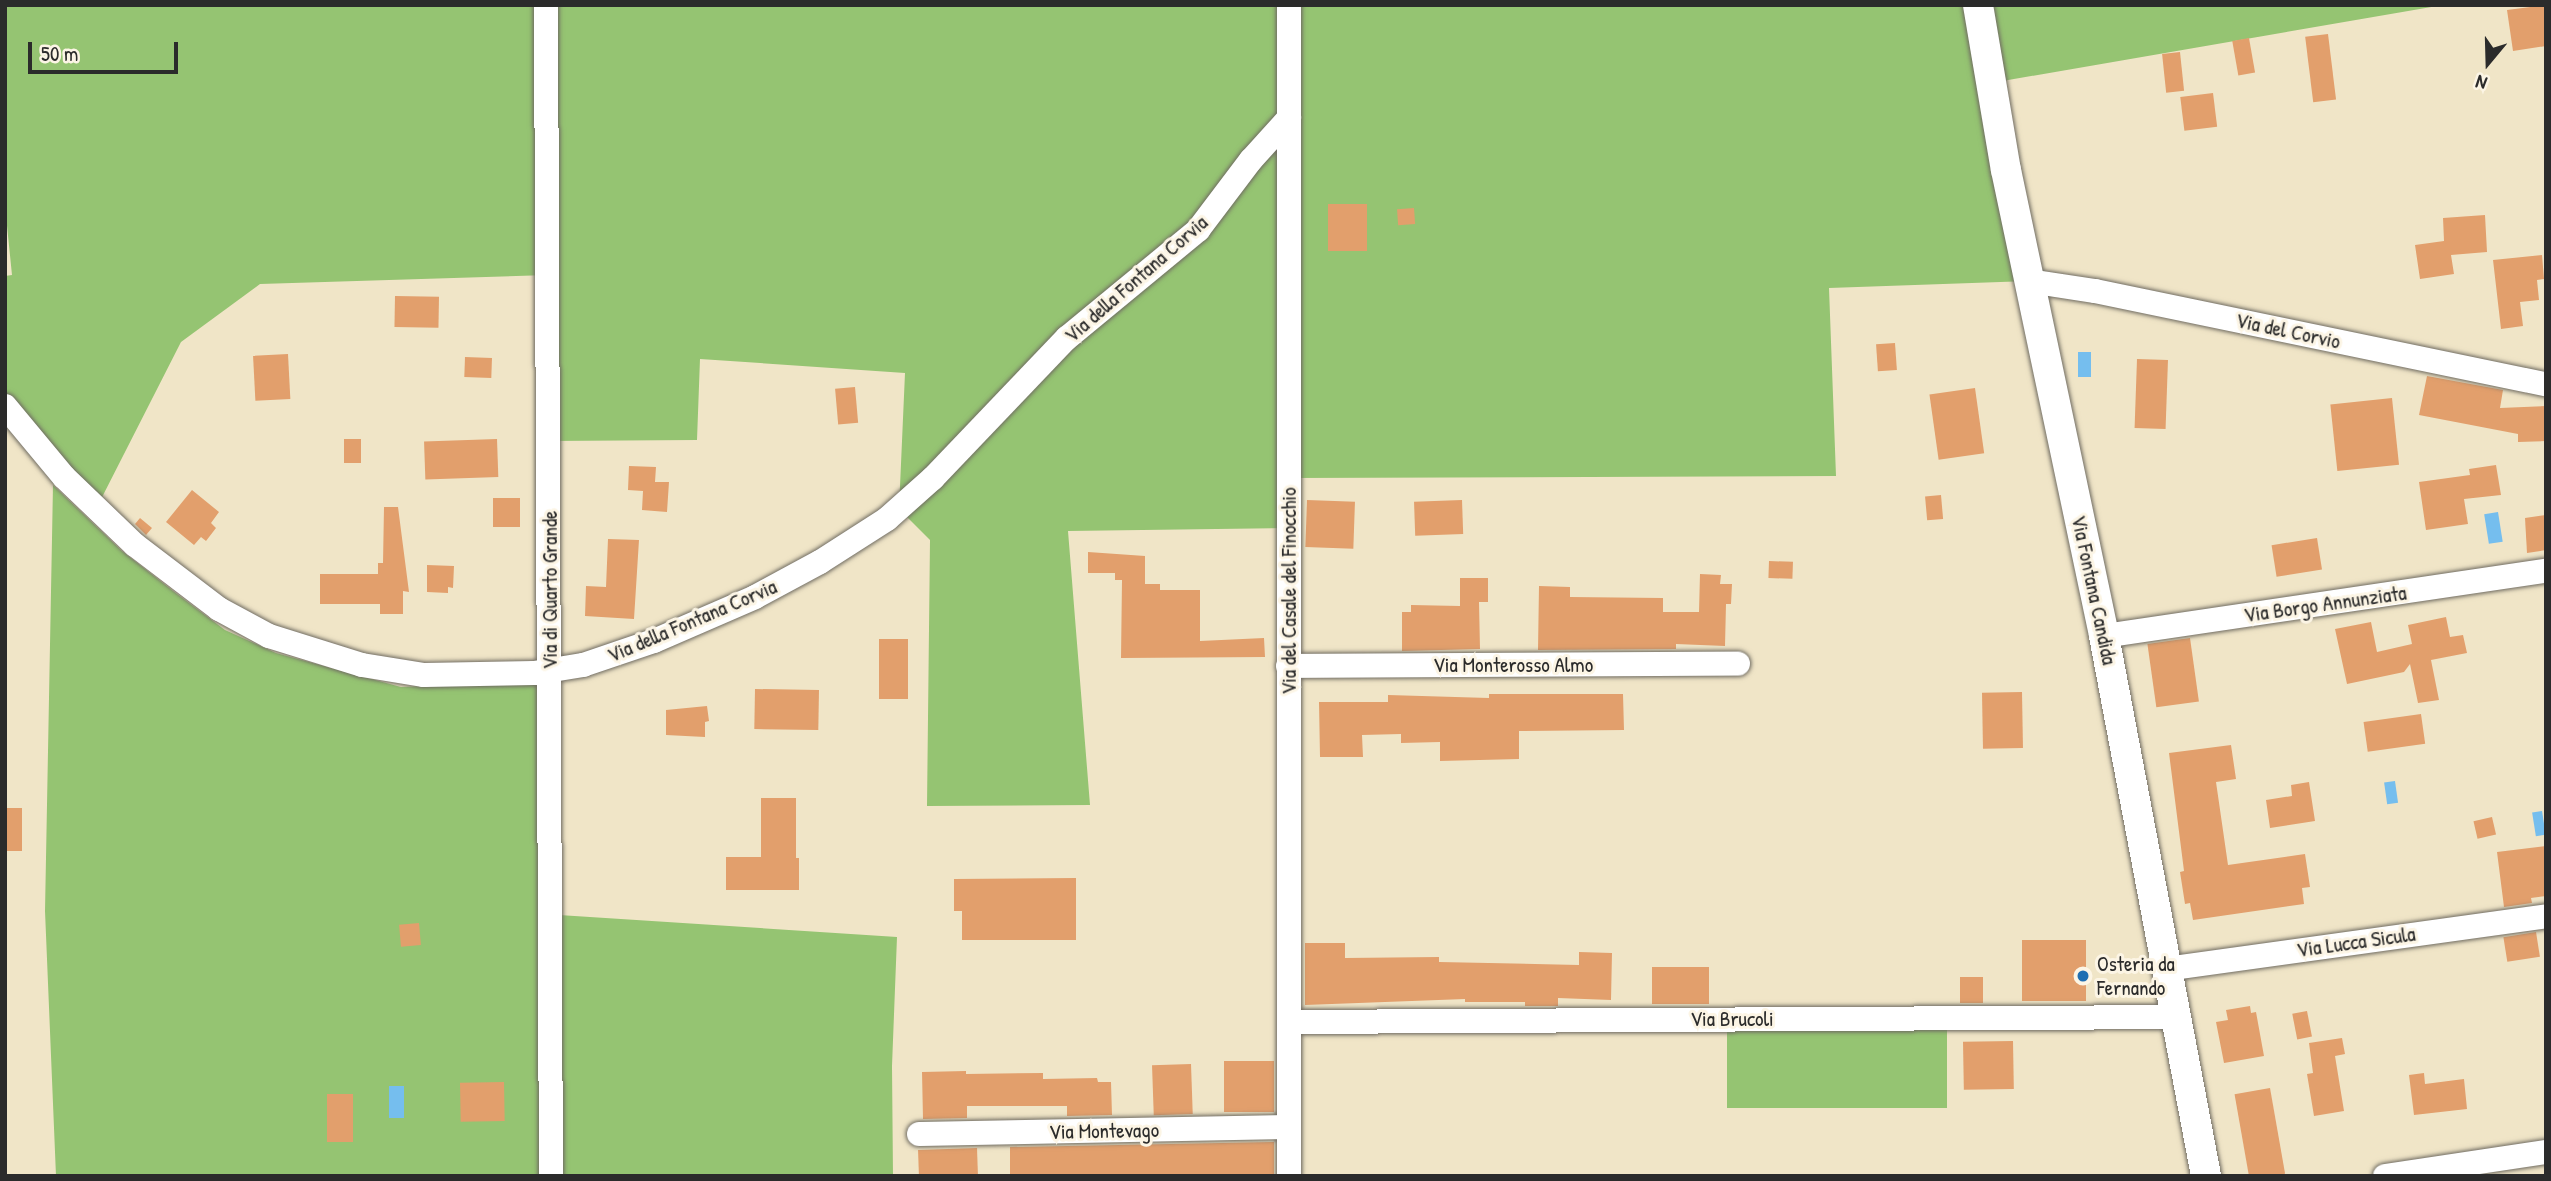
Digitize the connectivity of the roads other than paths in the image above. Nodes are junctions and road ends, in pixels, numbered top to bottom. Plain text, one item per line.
1 (545, 5) edge
2 (1289, 5) edge
3 (1978, 5) edge
4 (1289, 118) junction
5 (2029, 281) junction
6 (2546, 384) edge
7 (5, 406) edge
8 (2546, 571) edge
9 (2105, 636) junction
10 (1738, 664) dead end
11 (1288, 666) junction
12 (551, 671) junction
13 (2546, 916) edge
14 (2166, 969) junction
15 (2175, 1017) junction
16 (1289, 1022) junction
17 (1289, 1127) junction
18 (919, 1134) dead end
19 (2546, 1152) edge
20 (551, 1176) edge
21 (1289, 1176) edge
22 (2206, 1176) edge
23 (2385, 1176) edge

1 - 12 street, Via di Quarto Grande
2 - 4 street, Via del Casale del Finocchio
3 - 5 main road, Via Fontana Candida
4 - 11 street, Via del Casale del Finocchio
4 - 12 street, Via della Fontana Corvia
5 - 6 street, Via del Corvio
5 - 9 main road, Via Fontana Candida
7 - 12 street, Via della Fontana Corvia
8 - 9 street, Via Borgo Annunziata
9 - 14 main road, Via Fontana Candida
10 - 11 street, Via Monterosso Almo
11 - 16 street, Via del Casale del Finocchio
12 - 20 street, Via di Quarto Grande
13 - 14 street, Via Lucca Sicula
14 - 15 main road, Via Fontana Candida
15 - 16 street, Via Brucoli
15 - 22 main road, Via Fontana Candida
16 - 17 street, Via del Casale del Finocchio
17 - 18 street, Via Montevago
17 - 21 street, Via del Casale del Finocchio
19 - 23 street

